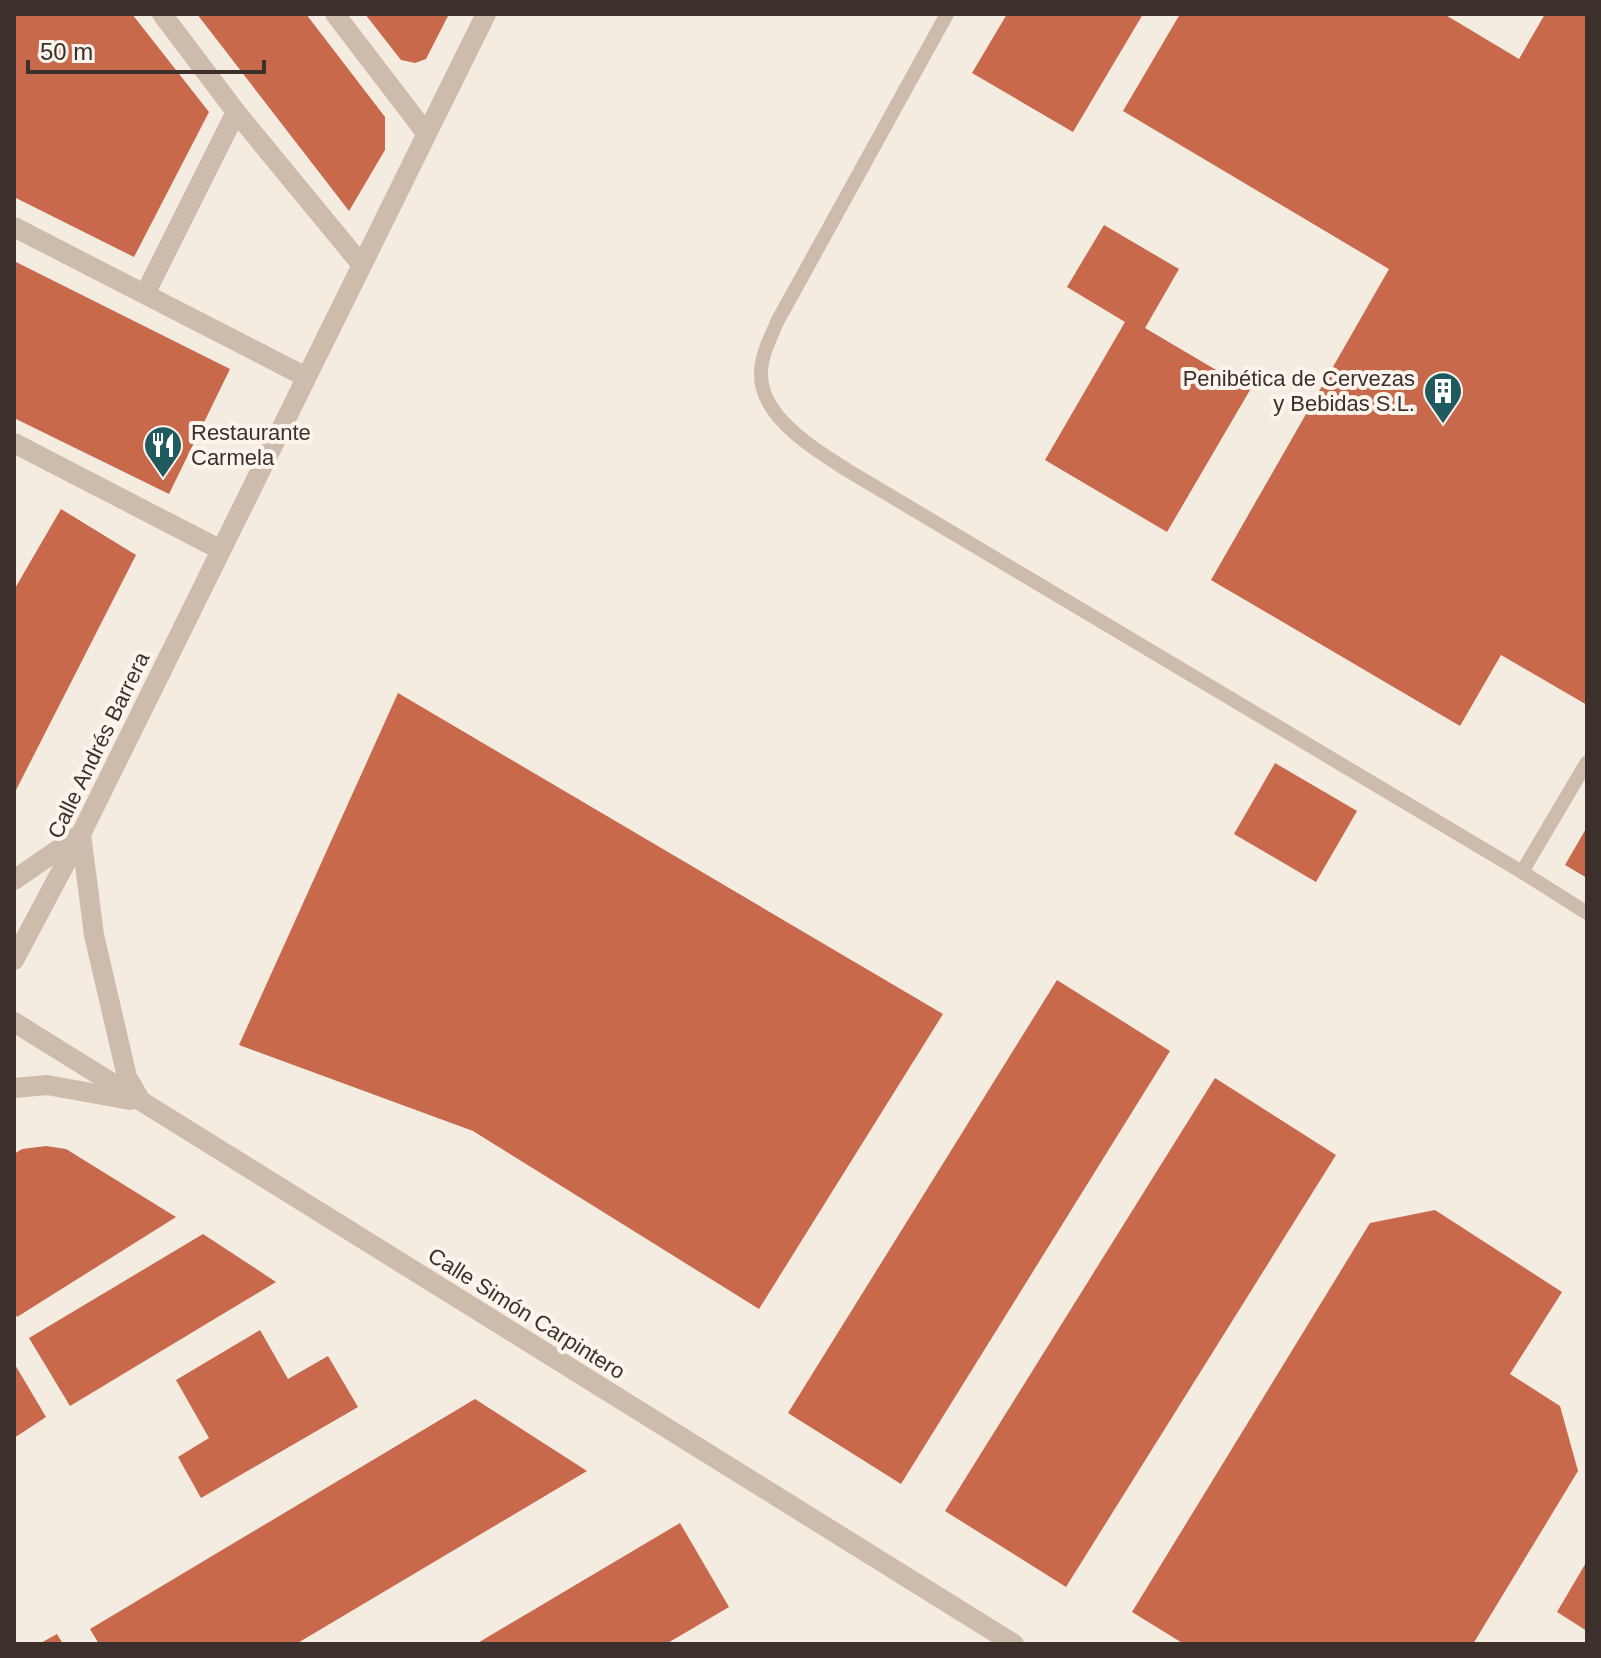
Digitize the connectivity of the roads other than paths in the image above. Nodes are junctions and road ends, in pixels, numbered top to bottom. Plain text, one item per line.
1 (162, 14) edge
2 (335, 14) edge
3 (486, 14) edge
4 (947, 14) edge
5 (236, 112) junction
6 (426, 133) junction
7 (14, 227) edge
8 (361, 264) junction
9 (145, 294) junction
10 (306, 377) junction
11 (14, 443) edge
12 (221, 550) junction
13 (1587, 762) edge
14 (81, 834) junction
15 (1522, 872) junction
16 (14, 880) edge
17 (1587, 913) edge
18 (14, 960) edge
19 (14, 1022) edge
20 (14, 1088) edge
21 (142, 1102) junction
22 (1014, 1644) edge

1 - 5 street
2 - 6 street
3 - 6 street, Calle Andrés Barrera
4 - 15 lane
5 - 8 street
5 - 9 street
6 - 8 street, Calle Andrés Barrera
7 - 9 street
8 - 10 street, Calle Andrés Barrera
9 - 10 street
10 - 12 street, Calle Andrés Barrera
11 - 12 street
12 - 14 street, Calle Andrés Barrera
13 - 15 lane
14 - 16 street
14 - 18 street, Calle Andrés Barrera
14 - 21 street
15 - 17 lane
19 - 21 street, Calle Simón Carpintero
20 - 21 street
21 - 22 street, Calle Simón Carpintero

